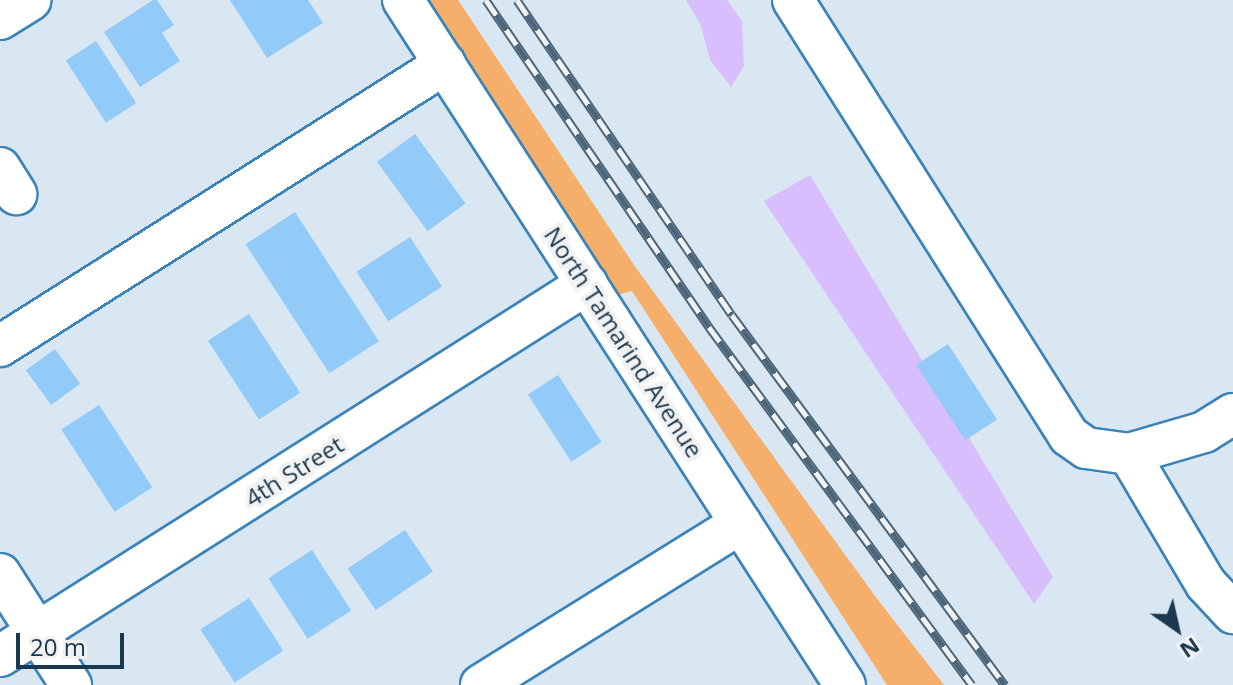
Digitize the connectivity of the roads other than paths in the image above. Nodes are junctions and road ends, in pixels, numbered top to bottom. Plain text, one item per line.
1 (31, 0) edge
2 (403, 0) edge
3 (793, 0) edge
4 (0, 19) edge
5 (445, 64) junction
6 (587, 284) junction
7 (0, 346) edge
8 (1233, 414) edge
9 (1129, 454) junction
10 (741, 523) junction
11 (0, 574) edge
12 (1233, 613) edge
13 (38, 633) junction
14 (0, 656) edge
15 (71, 685) edge
16 (481, 685) edge
17 (845, 685) edge

1 - 4 street
2 - 5 street, North Tamarind Avenue
3 - 9 street
5 - 6 street, North Tamarind Avenue
5 - 7 street
6 - 10 street, North Tamarind Avenue
6 - 13 street, 4th Street
8 - 9 street
9 - 12 street
10 - 16 street
10 - 17 street, North Tamarind Avenue
11 - 13 street
13 - 14 street, 4th Street
13 - 15 street

